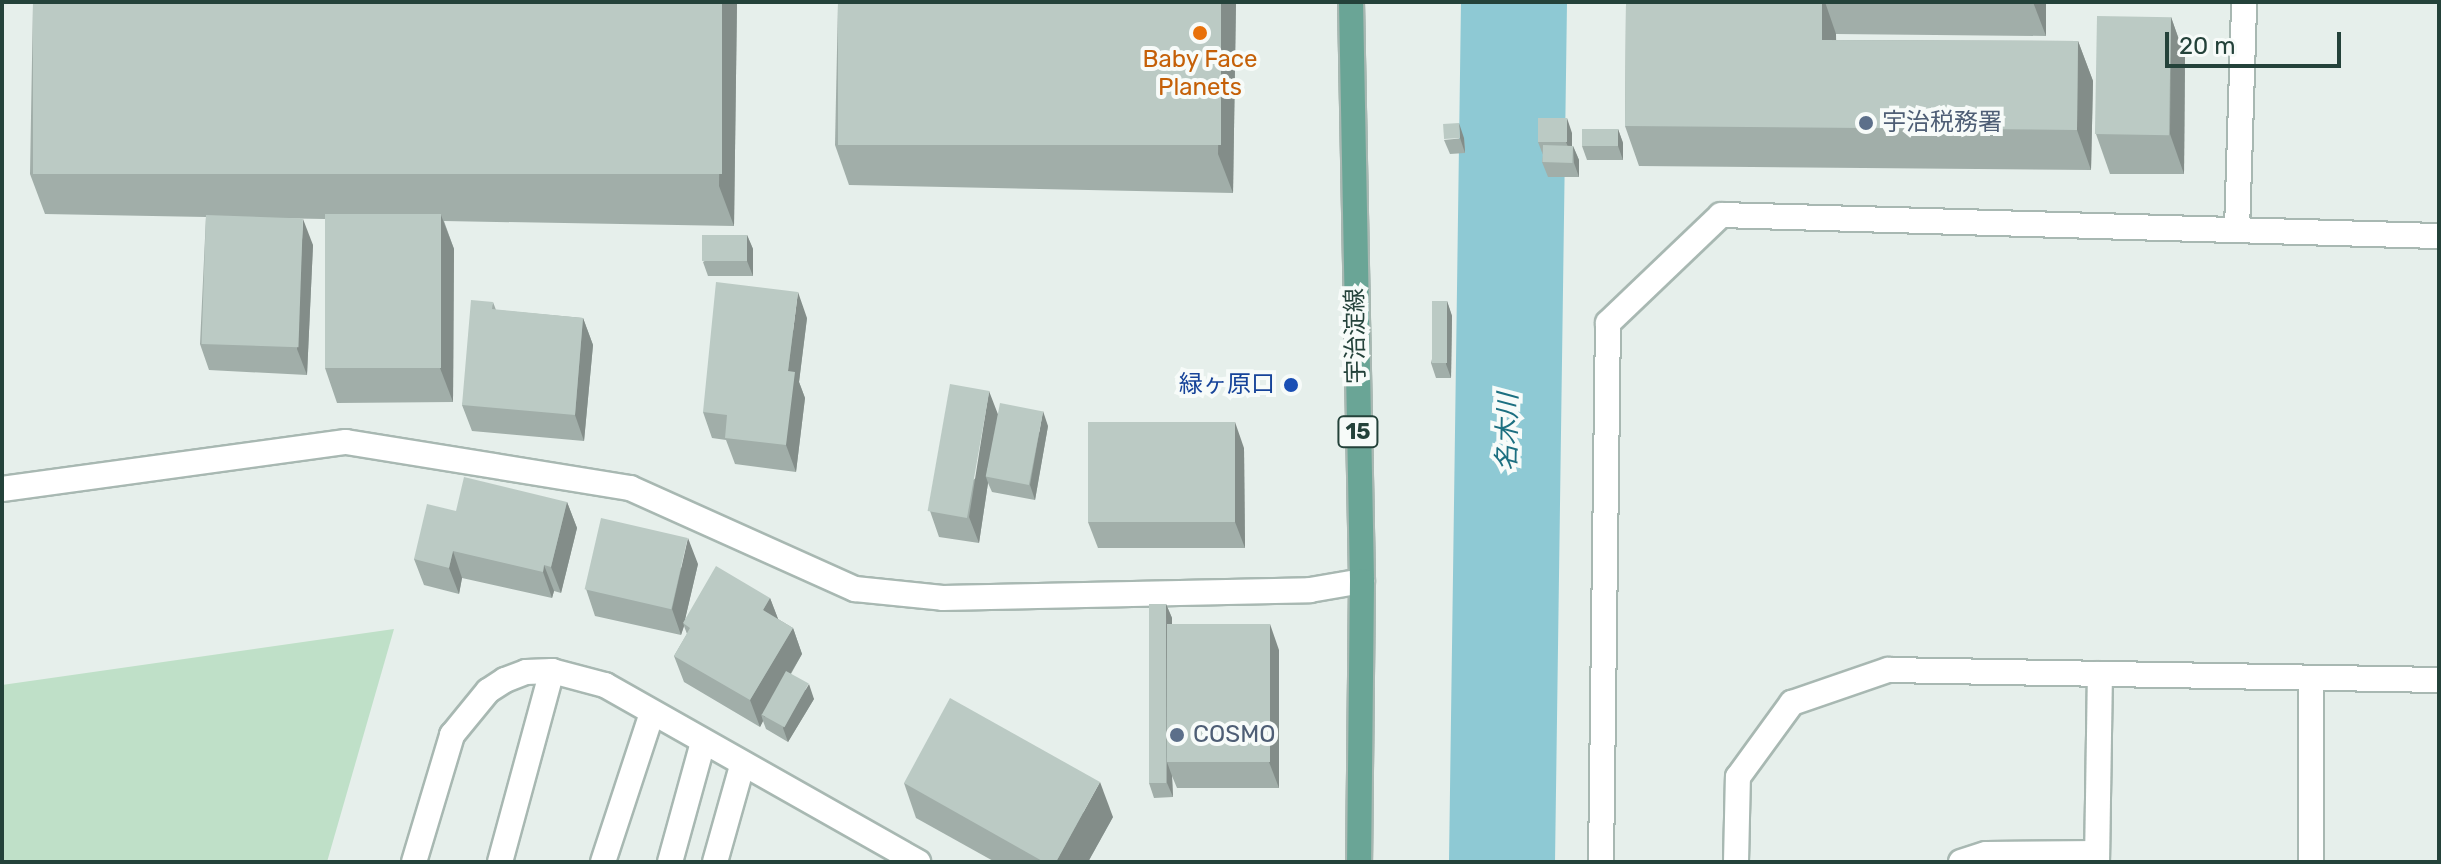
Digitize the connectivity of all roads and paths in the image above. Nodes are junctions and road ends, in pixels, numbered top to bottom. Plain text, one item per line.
1 (1351, 2) edge
2 (2244, 2) edge
3 (2237, 230) junction
4 (2439, 236) edge
5 (2, 489) edge
6 (1362, 581) junction
7 (552, 671) junction
8 (2100, 674) junction
9 (2311, 678) junction
10 (2439, 680) edge
11 (652, 713) junction
12 (703, 742) junction
13 (742, 766) junction
14 (2097, 858) edge
15 (909, 859) edge
16 (414, 862) edge
17 (500, 862) edge
18 (603, 862) edge
19 (670, 862) edge
20 (715, 862) edge
21 (1359, 862) edge
22 (1601, 862) edge
23 (1736, 862) edge
24 (1961, 862) edge
25 (2311, 862) edge

1 - 6 main road, 宇治淀線 / 15
2 - 3 street
3 - 4 street
3 - 22 street
5 - 6 street
6 - 21 main road, 宇治淀線 / 15
7 - 11 street
7 - 16 street
7 - 17 street
8 - 9 street
8 - 14 street
8 - 23 street
9 - 10 street
9 - 25 street
11 - 12 street
11 - 18 street
12 - 13 street
12 - 19 street
13 - 15 street
13 - 20 street
14 - 24 street

